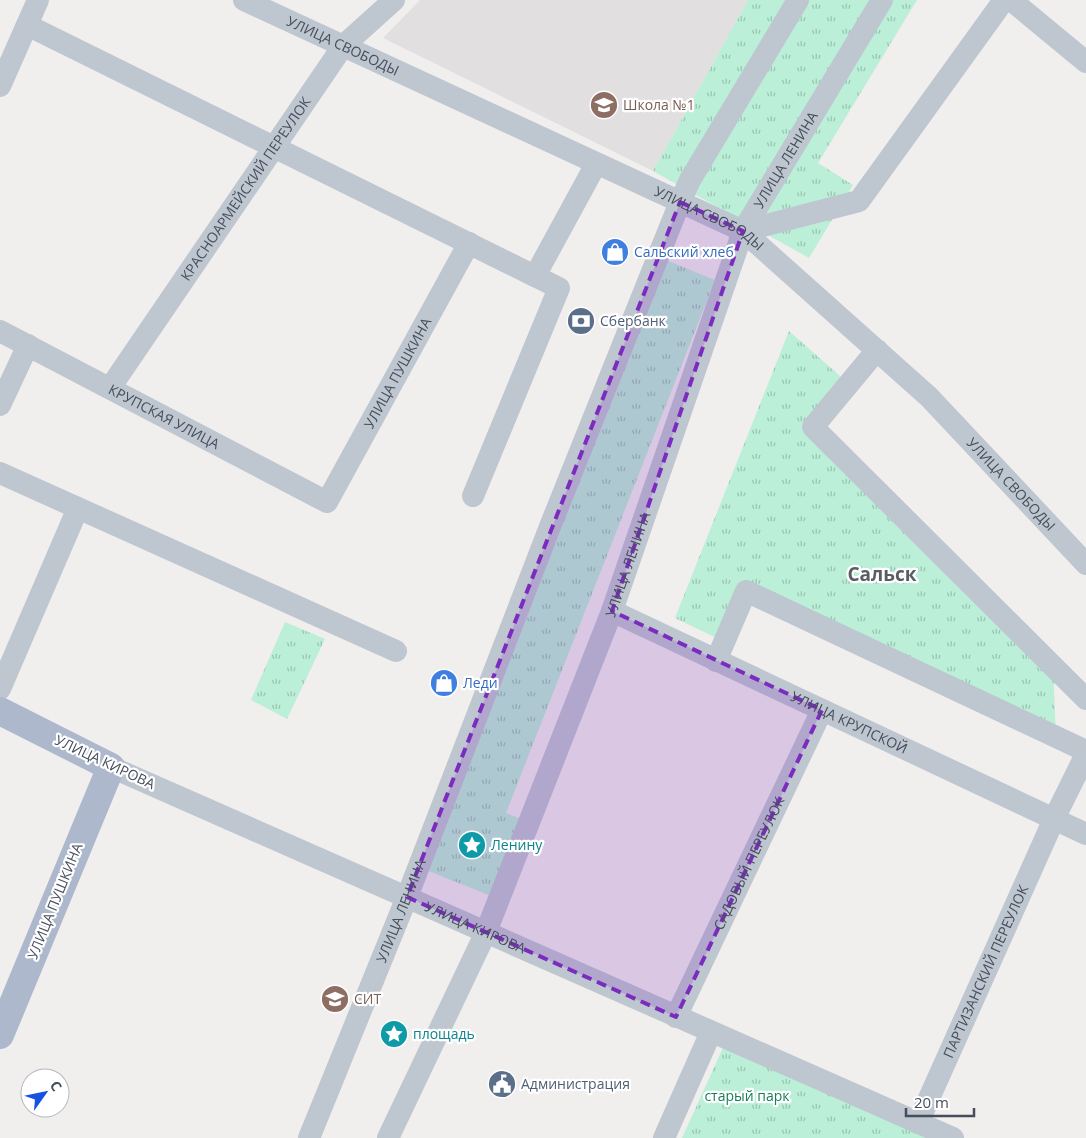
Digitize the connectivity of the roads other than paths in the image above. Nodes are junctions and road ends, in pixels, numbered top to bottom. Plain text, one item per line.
1 (38, 0) edge
2 (244, 0) edge
3 (394, 0) edge
4 (798, 0) edge
5 (882, 0) edge
6 (1004, 0) edge
7 (1011, 0) edge
8 (27, 25) junction
9 (343, 46) junction
10 (1086, 62) edge
11 (0, 86) edge
12 (274, 147) junction
13 (596, 164) junction
14 (680, 202) junction
15 (743, 231) junction
16 (469, 243) junction
17 (535, 276) junction
18 (0, 331) edge
19 (28, 345) junction
20 (877, 350) junction
21 (110, 388) junction
22 (0, 404) edge
23 (0, 473) edge
24 (473, 496) dead end
25 (327, 502) joint
26 (78, 508) junction
27 (1086, 564) edge
28 (612, 611) junction
29 (396, 651) dead end
30 (716, 661) junction
31 (0, 689) edge
32 (1086, 699) edge
33 (822, 710) junction
34 (0, 711) edge
35 (1086, 753) edge
36 (111, 767) junction
37 (1054, 819) junction
38 (1086, 834) edge
39 (407, 897) junction
40 (486, 932) junction
41 (676, 1017) junction
42 (711, 1032) junction
43 (0, 1035) edge
44 (918, 1123) junction
45 (309, 1138) edge
46 (388, 1138) edge
47 (664, 1138) edge
48 (953, 1138) edge

1 - 8 street
2 - 9 street, УЛИЦА СВОБОДЫ
3 - 9 street, КРАСНОАРМЕЙСКИЙ ПЕРЕУЛОК
4 - 14 street, УЛИЦА ЛЕНИНА
5 - 15 street, УЛИЦА ЛЕНИНА
6 - 15 street
7 - 10 street
8 - 11 street
8 - 12 street
9 - 12 street, КРАСНОАРМЕЙСКИЙ ПЕРЕУЛОК
9 - 13 street, УЛИЦА СВОБОДЫ
12 - 16 street
12 - 21 street, КРАСНОАРМЕЙСКИЙ ПЕРЕУЛОК
13 - 14 street, УЛИЦА СВОБОДЫ
13 - 17 street
14 - 15 street, УЛИЦА СВОБОДЫ
14 - 39 street, УЛИЦА ЛЕНИНА
15 - 20 street, УЛИЦА СВОБОДЫ
15 - 28 street, УЛИЦА ЛЕНИНА
16 - 17 street
16 - 25 street, УЛИЦА ПУШКИНА
17 - 24 street
18 - 19 street, КРУПСКАЯ УЛИЦА
19 - 21 street, КРУПСКАЯ УЛИЦА
19 - 22 street
20 - 27 street, УЛИЦА СВОБОДЫ
20 - 32 street
21 - 25 street, КРУПСКАЯ УЛИЦА
23 - 26 street
26 - 29 street
26 - 31 street
28 - 30 street, УЛИЦА КРУПСКОЙ
28 - 40 street, УЛИЦА ЛЕНИНА
30 - 33 street, УЛИЦА КРУПСКОЙ
30 - 35 street
33 - 37 street, УЛИЦА КРУПСКОЙ
33 - 41 street, САДОВЫЙ ПЕРЕУЛОК
34 - 36 main road, УЛИЦА КИРОВА
35 - 37 street, ПАРТИЗАНСКИЙ ПЕРЕУЛОК
36 - 39 street, УЛИЦА КИРОВА
36 - 43 main road, УЛИЦА ПУШКИНА
37 - 38 street, УЛИЦА КРУПСКОЙ
37 - 44 street, ПАРТИЗАНСКИЙ ПЕРЕУЛОК
39 - 40 street, УЛИЦА КИРОВА
39 - 45 street, УЛИЦА ЛЕНИНА
40 - 41 street, УЛИЦА КИРОВА
40 - 46 street, УЛИЦА ЛЕНИНА
41 - 42 street, УЛИЦА КИРОВА
42 - 44 street, УЛИЦА КИРОВА
42 - 47 street
44 - 48 street, УЛИЦА КИРОВА

